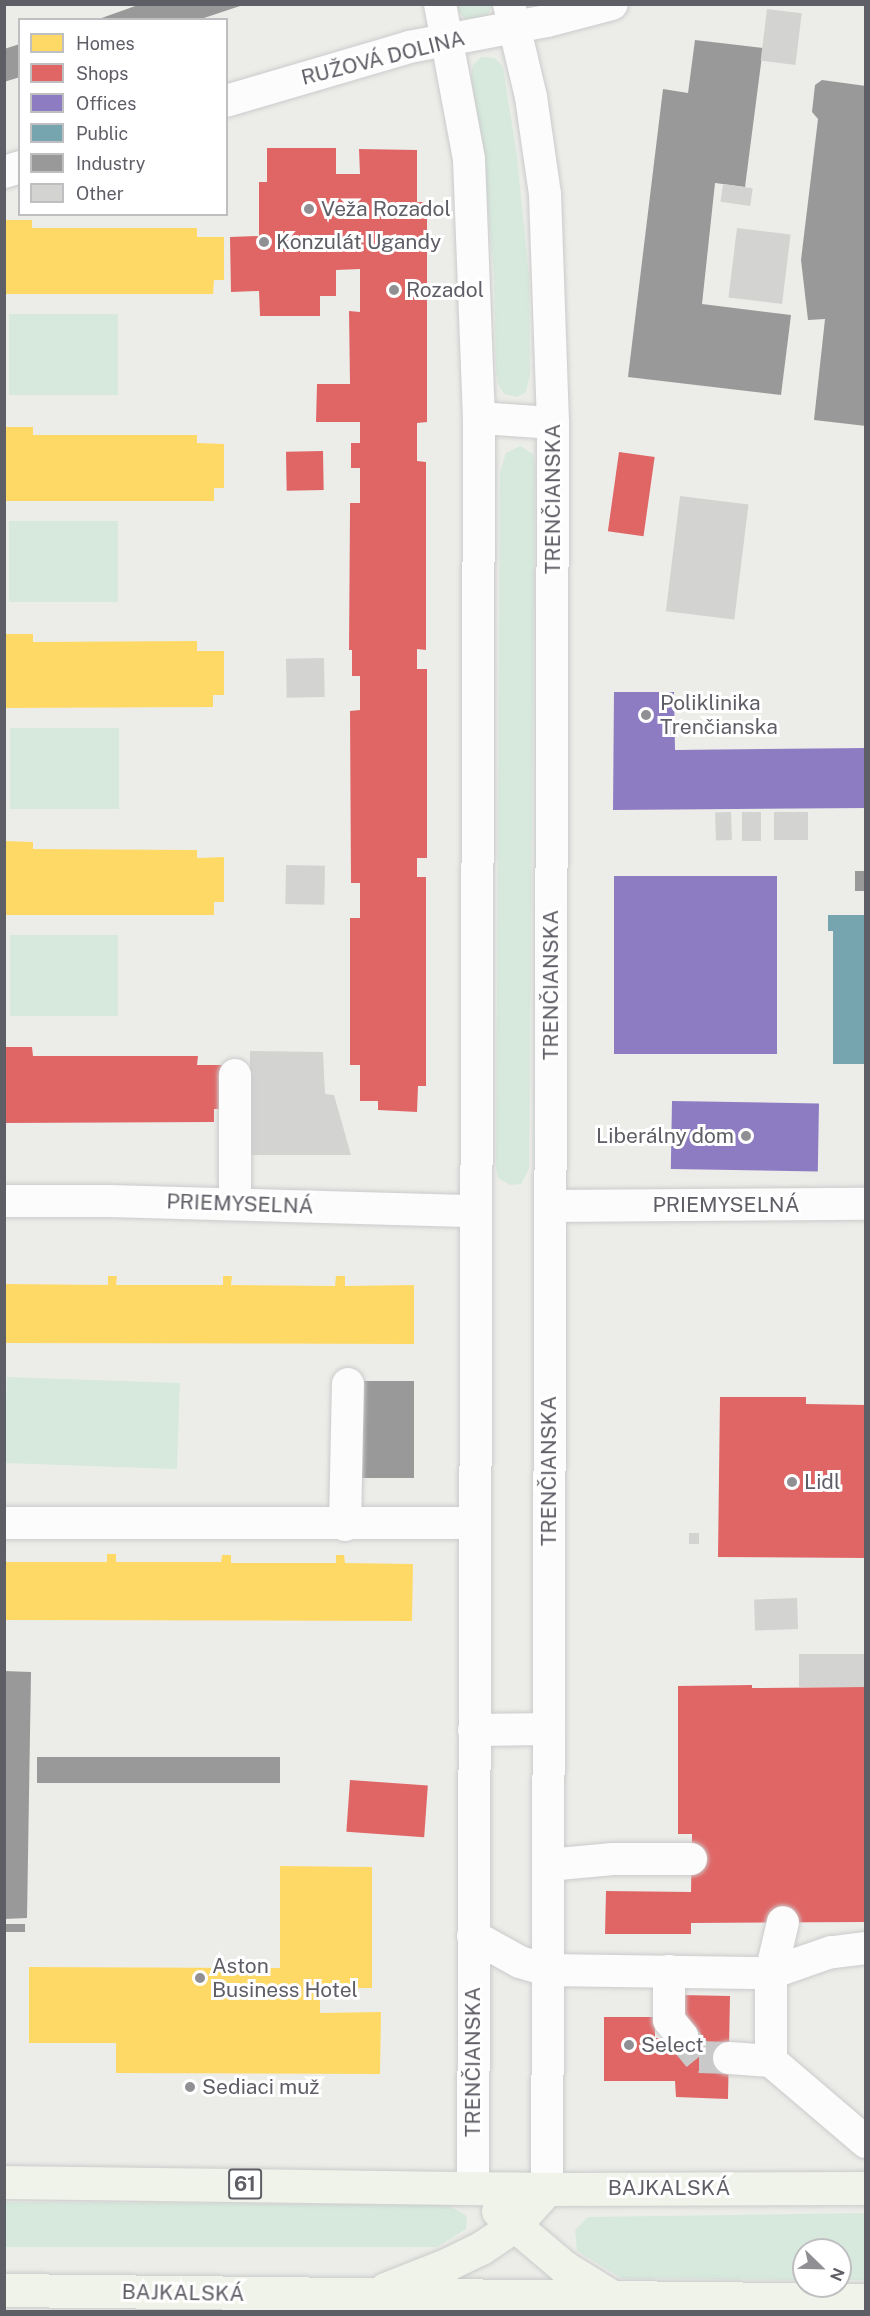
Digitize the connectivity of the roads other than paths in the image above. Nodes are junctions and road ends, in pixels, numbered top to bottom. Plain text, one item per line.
1 (440, 4) edge
2 (612, 4) edge
3 (512, 16) edge
4 (448, 39) junction
5 (228, 99) edge
6 (479, 418) junction
7 (553, 423) junction
8 (235, 1075) dead end
9 (4, 1202) edge
10 (235, 1204) junction
11 (866, 1204) edge
12 (550, 1206) junction
13 (476, 1211) junction
14 (348, 1384) dead end
15 (4, 1523) edge
16 (475, 1524) junction
17 (345, 1525) junction
18 (548, 1729) junction
19 (474, 1730) junction
20 (691, 1859) dead end
21 (548, 1865) junction
22 (783, 1922) dead end
23 (474, 1936) junction
24 (866, 1948) edge
25 (548, 1970) junction
26 (669, 1971) junction
27 (771, 1973) junction
28 (681, 2036) tunnel mouth
29 (729, 2058) tunnel mouth
30 (771, 2061) junction
31 (866, 2142) edge
32 (4, 2182) edge
33 (473, 2187) junction
34 (866, 2188) edge
35 (547, 2189) junction
36 (514, 2226) junction
37 (4, 2290) edge
38 (366, 2296) junction
39 (614, 2298) junction
40 (864, 2304) edge
41 (94, 2305) edge
42 (746, 2305) edge

1 - 4 street, TRENČIANSKA
2 - 3 street, RUŽOVÁ DOLINA
3 - 4 street, RUŽOVÁ DOLINA
3 - 7 street, TRENČIANSKA
4 - 5 street, RUŽOVÁ DOLINA
4 - 6 street, TRENČIANSKA
6 - 7 street
6 - 13 street, TRENČIANSKA
7 - 12 street, TRENČIANSKA
8 - 10 street
9 - 10 street, PRIEMYSELNÁ
10 - 13 street, PRIEMYSELNÁ
11 - 12 street, PRIEMYSELNÁ
12 - 18 street, TRENČIANSKA
13 - 16 street, TRENČIANSKA
14 - 17 street
15 - 17 street
16 - 17 street
16 - 19 street, TRENČIANSKA
18 - 19 street
18 - 21 street, TRENČIANSKA
19 - 23 street, TRENČIANSKA
20 - 21 street
21 - 25 street, TRENČIANSKA
22 - 27 street
23 - 25 street
23 - 33 street, TRENČIANSKA
24 - 27 street
25 - 26 street
25 - 35 street, TRENČIANSKA
26 - 27 street
26 - 28 street
27 - 30 street
29 - 30 street
30 - 31 street
32 - 33 main road, BAJKALSKÁ / 61
33 - 35 main road, BAJKALSKÁ / 61
33 - 36 main road
34 - 35 main road, BAJKALSKÁ / 61
35 - 36 main road
36 - 38 main road
36 - 39 main road
37 - 41 main road, BAJKALSKÁ
38 - 39 main road, BAJKALSKÁ
38 - 41 main road, BAJKALSKÁ
39 - 42 main road, BAJKALSKÁ
40 - 42 main road, BAJKALSKÁ

